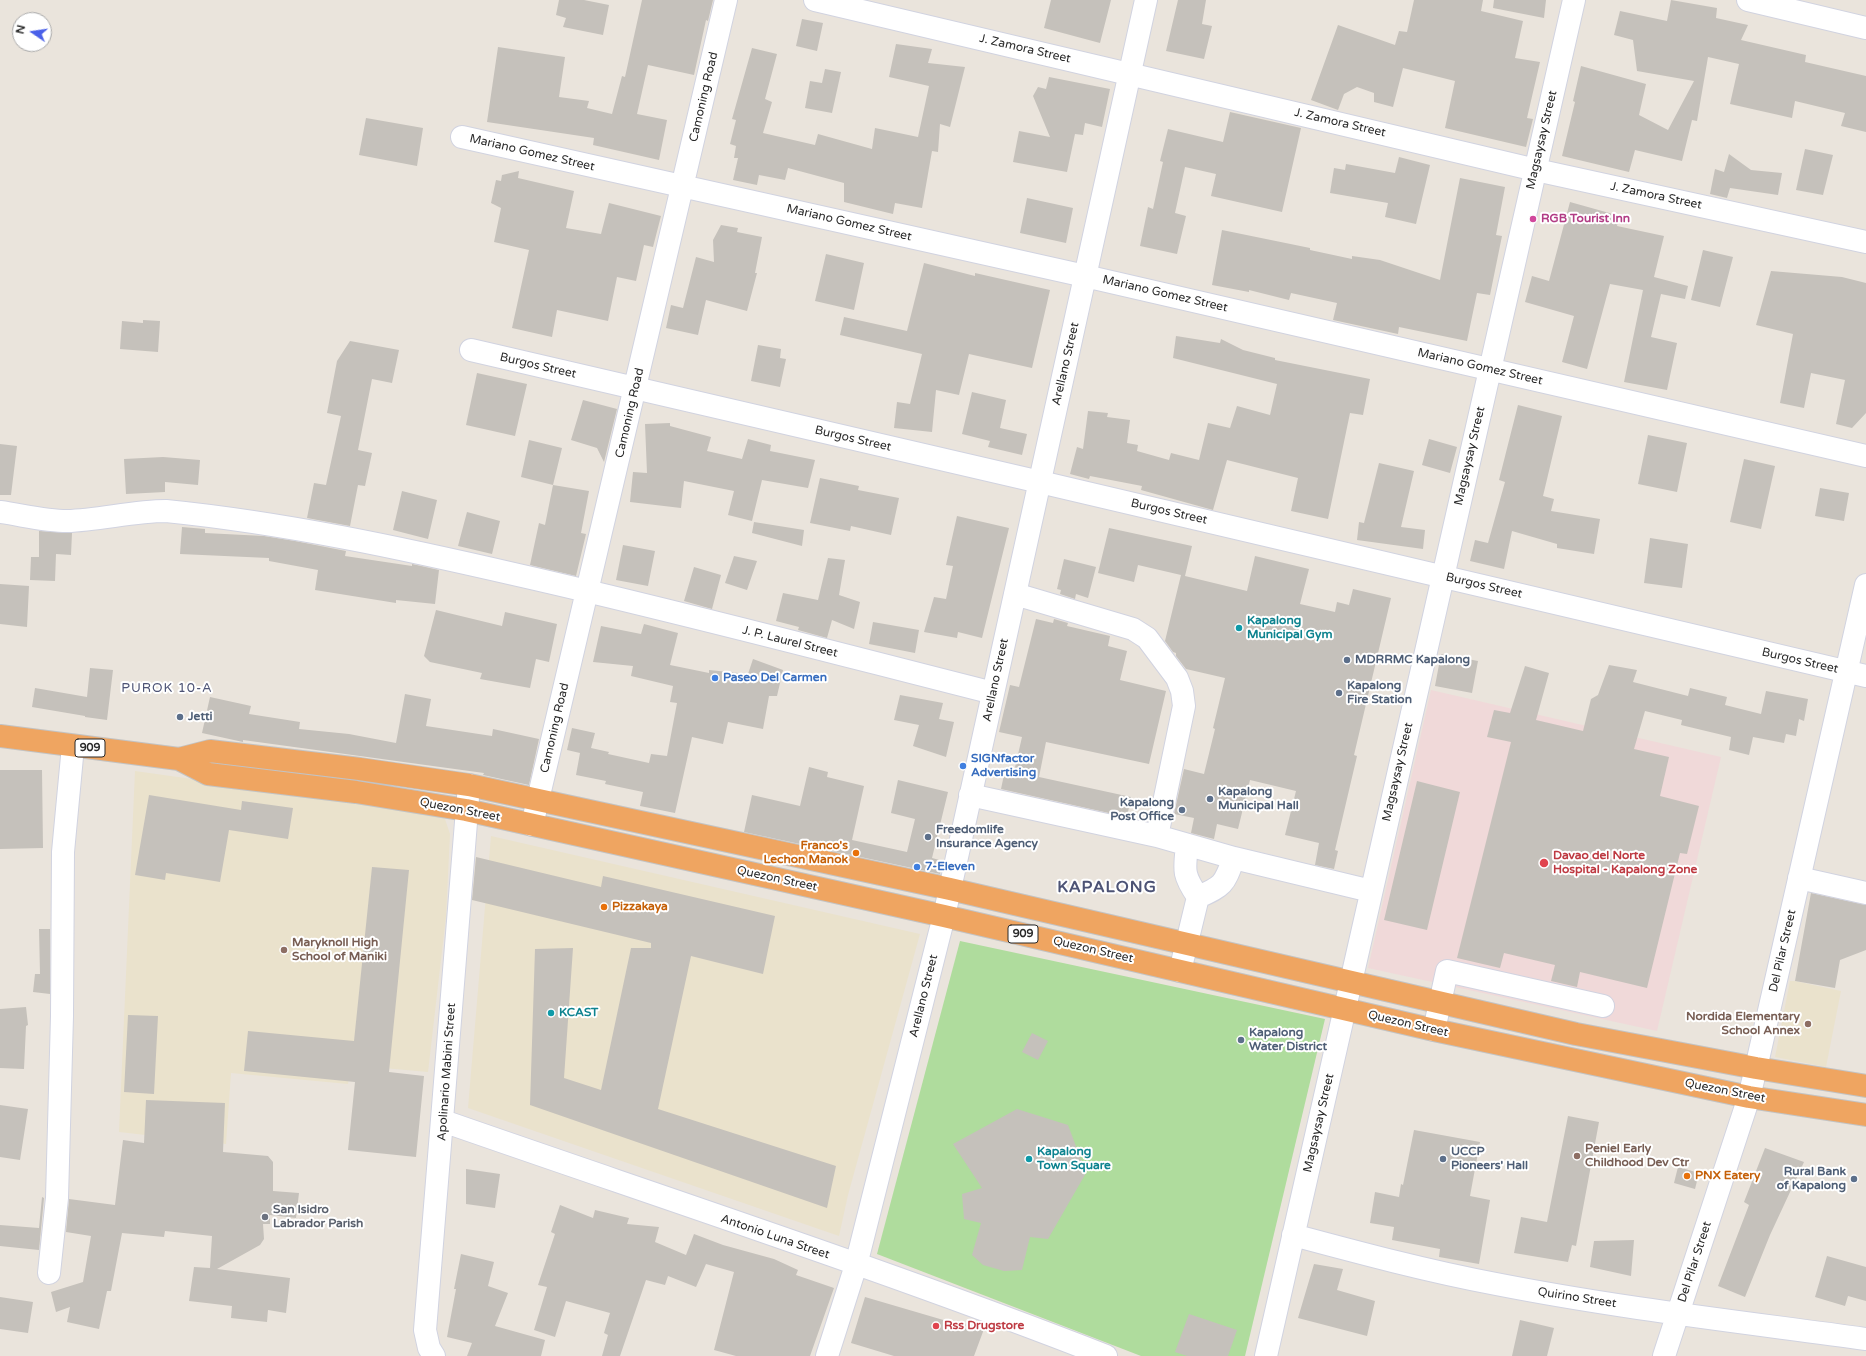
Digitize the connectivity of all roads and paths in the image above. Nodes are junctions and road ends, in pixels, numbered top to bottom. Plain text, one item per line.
1 (726, 0) edge
2 (815, 0) edge
3 (1146, 0) edge
4 (1574, 0) edge
5 (1748, 0) edge
6 (1866, 28) edge
7 (1130, 74) junction
8 (462, 137) dead end
9 (1536, 170) junction
10 (683, 187) junction
11 (1866, 242) edge
12 (1085, 276) junction
13 (471, 350) dead end
14 (1490, 370) junction
15 (636, 388) junction
16 (1866, 456) edge
17 (1040, 482) junction
18 (0, 512) edge
19 (1443, 577) junction
20 (1866, 585) edge
21 (587, 591) junction
22 (1015, 594) junction
23 (1856, 674) edge
24 (993, 693) junction
25 (0, 736) edge
26 (72, 746) junction
27 (179, 760) junction
28 (468, 785) junction
29 (970, 795) junction
30 (538, 800) junction
31 (466, 810) junction
32 (532, 825) junction
33 (1158, 836) junction
34 (1187, 846) junction
35 (1234, 858) junction
36 (1799, 878) junction
37 (950, 889) junction
38 (1371, 891) junction
39 (1866, 893) edge
40 (1198, 897) junction
41 (944, 916) junction
42 (1186, 944) junction
43 (1180, 971) junction
44 (1350, 983) junction
45 (1440, 1003) junction
46 (1603, 1006) dead end
47 (1344, 1009) junction
48 (1434, 1030) junction
49 (1756, 1068) junction
50 (1866, 1086) edge
51 (1748, 1097) junction
52 (1866, 1115) edge
53 (443, 1121) junction
54 (1293, 1235) junction
55 (856, 1265) junction
56 (49, 1273) dead end
57 (1679, 1313) junction
58 (1866, 1339) edge
59 (434, 1356) edge
60 (827, 1356) edge
61 (1106, 1356) edge
62 (1266, 1356) edge
63 (1664, 1356) edge

1 - 10 street, Camoning Road
2 - 7 street, J. Zamora Street
3 - 7 street, Arellano Street
4 - 9 street, Magsaysay Street
5 - 6 street
7 - 9 street, J. Zamora Street
7 - 12 street, Arellano Street
8 - 10 street, Mariano Gomez Street
9 - 11 street, J. Zamora Street
9 - 14 street, Magsaysay Street
10 - 12 street, Mariano Gomez Street
10 - 15 street, Camoning Road
12 - 14 street, Mariano Gomez Street
12 - 17 street, Arellano Street
13 - 15 street, Burgos Street
14 - 16 street, Mariano Gomez Street
14 - 19 street, Magsaysay Street
15 - 17 street, Burgos Street
15 - 21 street, Camoning Road
17 - 19 street, Burgos Street
17 - 22 street, Arellano Street
18 - 21 street, J. P. Laurel Street
19 - 23 street, Burgos Street
19 - 38 street, Magsaysay Street
20 - 23 street, Del Pilar Street
21 - 24 street, J. P. Laurel Street
21 - 30 street, Camoning Road
22 - 24 street, Arellano Street
22 - 33 street
23 - 36 street, Del Pilar Street
24 - 29 street, Arellano Street
25 - 26 highway, Quezon Street / 909
26 - 27 highway, Quezon Street / 909
26 - 56 street
27 - 28 highway, Quezon Street / 909
27 - 31 highway, Quezon Street / 909
28 - 30 highway, Quezon Street / 909
28 - 31 street, Apolinario Mabini Street
29 - 33 street
29 - 37 street, Arellano Street
30 - 32 street, Camoning Road
30 - 37 highway, Quezon Street / 909
31 - 32 highway, Quezon Street / 909
31 - 53 street, Apolinario Mabini Street
32 - 41 highway, Quezon Street / 909
33 - 34 street
34 - 35 street
34 - 40 street
35 - 38 street
35 - 40 street
36 - 39 street
36 - 49 street, Del Pilar Street
37 - 41 street, Arellano Street
37 - 42 highway, Quezon Street / 909
38 - 44 street, Magsaysay Street
40 - 42 street
41 - 43 highway, Quezon Street / 909
41 - 55 street, Arellano Street
42 - 43 street
42 - 44 highway, Quezon Street / 909
43 - 47 highway, Quezon Street / 909
44 - 45 highway, Quezon Street / 909
44 - 47 street, Magsaysay Street
45 - 46 street
45 - 48 street
45 - 49 highway, Quezon Street / 909
47 - 48 highway, Quezon Street / 909
47 - 54 street, Magsaysay Street
48 - 51 highway, Quezon Street / 909
49 - 50 highway, Quezon Street / 909
49 - 51 street, Del Pilar Street
51 - 52 highway, Quezon Street / 909
51 - 57 street, Del Pilar Street
53 - 55 street, Antonio Luna Street
53 - 59 street, Apolinario Mabini Street
54 - 57 street, Quirino Street
54 - 62 street, Magsaysay Street
55 - 60 street, Arellano Street
55 - 61 street, Antonio Luna Street
57 - 58 street, Quirino Street
57 - 63 street, Del Pilar Street

